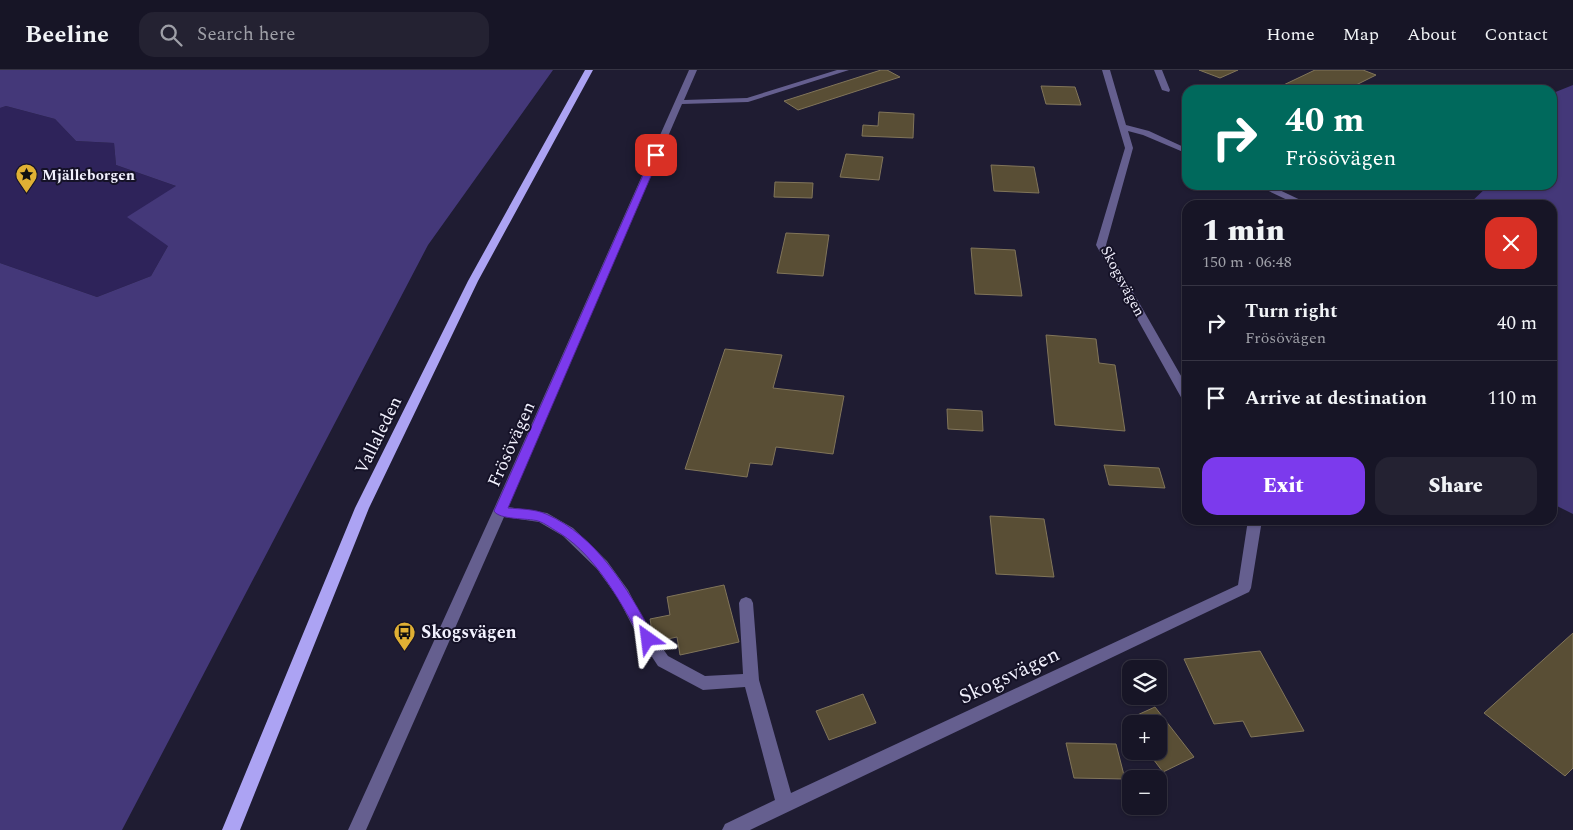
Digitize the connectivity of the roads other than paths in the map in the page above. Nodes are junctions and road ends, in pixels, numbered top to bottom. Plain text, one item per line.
1 (589, 70) edge
2 (693, 70) edge
3 (845, 70) edge
4 (1106, 70) edge
5 (1158, 70) edge
6 (1166, 90) dead end
7 (679, 102) junction
8 (1123, 127) junction
9 (1182, 149) edge
10 (1272, 190) edge
11 (1295, 200) edge
12 (1182, 388) edge
13 (500, 511) junction
14 (1256, 525) edge
15 (746, 603) dead end
16 (751, 680) junction
17 (785, 804) junction
18 (231, 830) edge
19 (357, 830) edge
20 (731, 830) edge

1 - 18 main road, Vallaleden
2 - 7 street, Frösövägen
3 - 7 street
4 - 8 street, Skogsvägen
5 - 6 street
7 - 13 street, Frösövägen
8 - 9 street
8 - 12 street, Skogsvägen
10 - 11 street
13 - 16 street
13 - 19 street, Frösövägen
14 - 17 street, Skogsvägen
15 - 16 street
16 - 17 street
17 - 20 street, Skogsvägen

